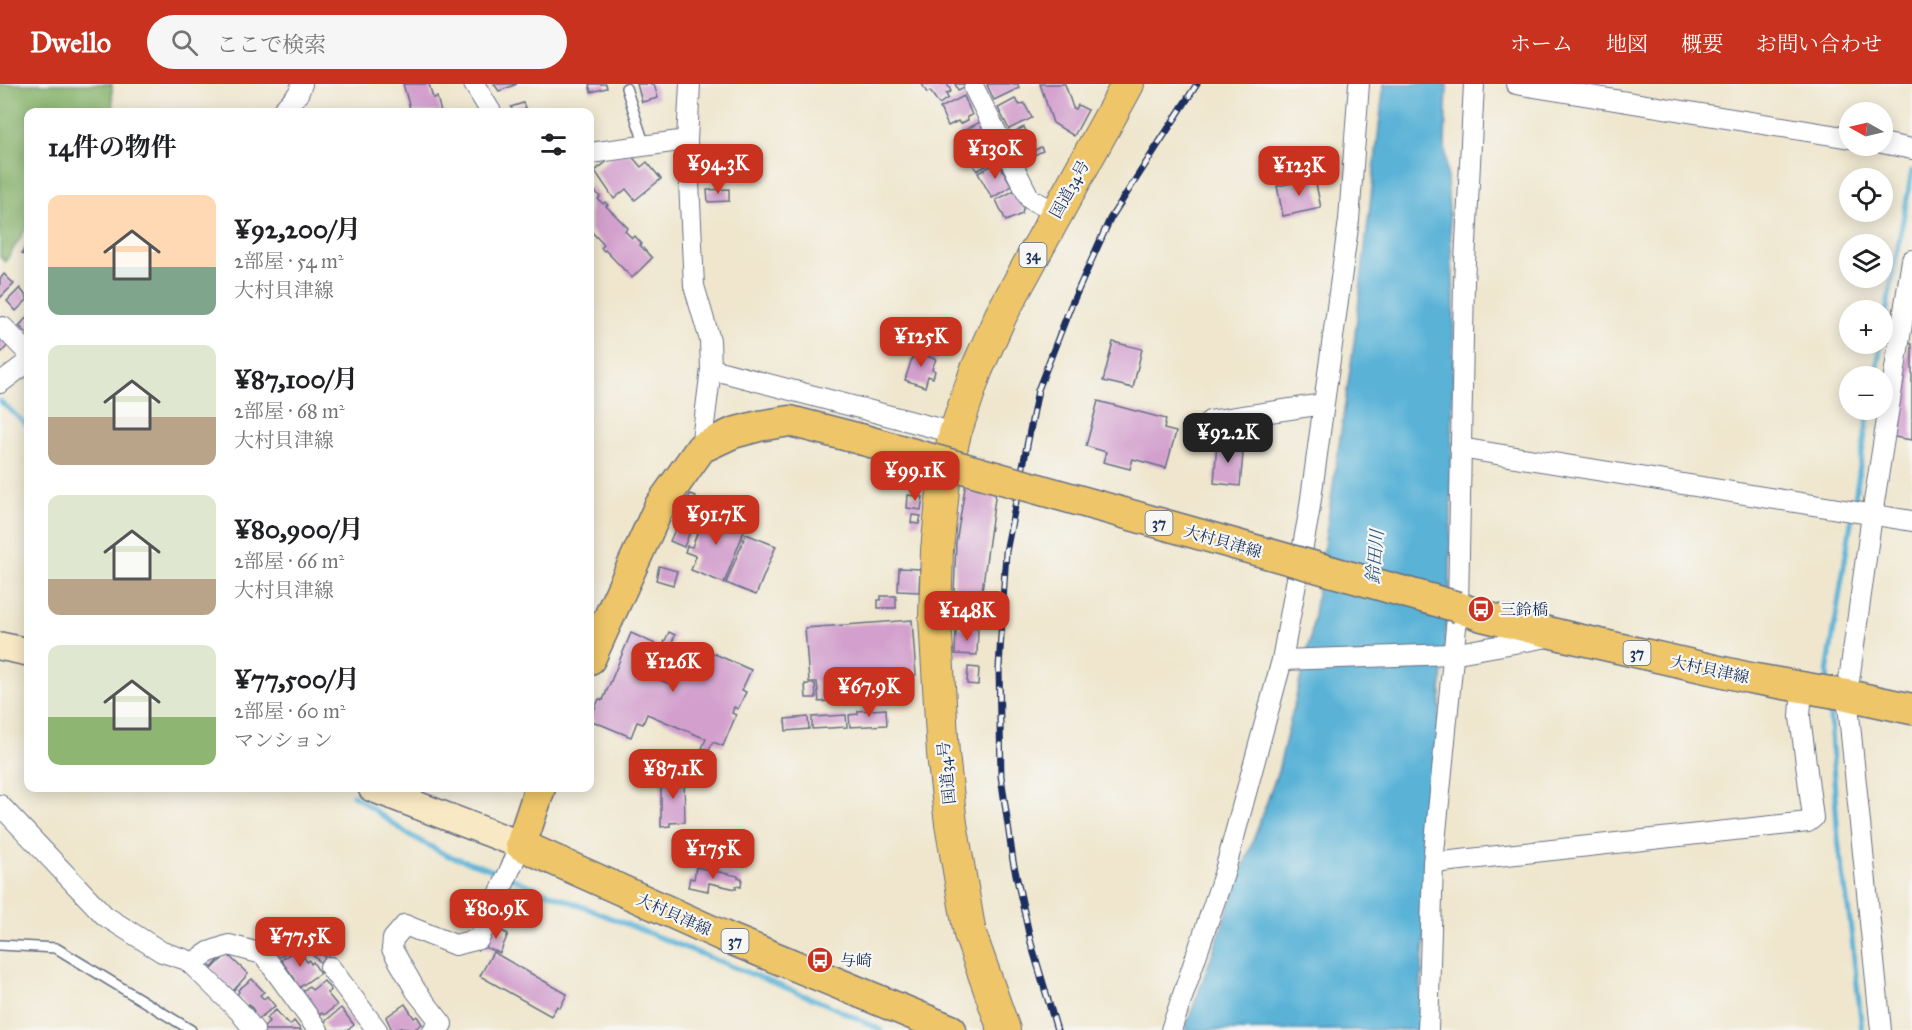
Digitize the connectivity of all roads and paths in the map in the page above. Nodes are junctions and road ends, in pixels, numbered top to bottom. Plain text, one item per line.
1 (303, 84) edge
2 (474, 84) edge
3 (690, 84) edge
4 (1128, 84) edge
5 (1359, 84) edge
6 (1474, 84) edge
7 (1516, 84) edge
8 (626, 88) dead end
9 (974, 88) dead end
10 (285, 108) edge
11 (489, 108) edge
12 (1839, 136) edge
13 (687, 140) junction
14 (1893, 145) edge
15 (645, 146) junction
16 (1910, 149) edge
17 (594, 152) edge
18 (1056, 212) junction
19 (1912, 260) edge
20 (3, 327) dead end
21 (24, 349) edge
22 (24, 365) edge
23 (711, 369) junction
24 (0, 382) edge
25 (1323, 404) junction
26 (1210, 420) dead end
27 (956, 433) junction
28 (701, 448) junction
29 (1460, 448) junction
30 (1870, 514) junction
31 (1912, 521) edge
32 (1458, 607) junction
33 (1560, 635) junction
34 (0, 646) edge
35 (594, 650) edge
36 (24, 651) edge
37 (1447, 654) junction
38 (1290, 659) junction
39 (1827, 692) junction
40 (1912, 709) edge
41 (381, 792) edge
42 (539, 792) edge
43 (0, 806) edge
44 (517, 856) junction
45 (1433, 863) junction
46 (0, 945) edge
47 (191, 964) junction
48 (330, 967) dead end
49 (441, 1028) edge
50 (191, 1030) edge
51 (254, 1030) edge
52 (318, 1030) edge
53 (377, 1030) edge
54 (951, 1030) edge
55 (1004, 1030) edge
56 (1171, 1030) edge
57 (1428, 1030) edge
58 (1881, 1030) edge

1 - 10 street
2 - 11 street
3 - 13 street
4 - 18 highway, 国道34号 / 34
5 - 25 street
6 - 29 street
7 - 12 street
8 - 15 lane
9 - 18 street
13 - 15 street
13 - 23 street
14 - 16 street
15 - 17 street
18 - 27 highway, 国道34号 / 34
19 - 30 street
20 - 21 street
22 - 24 street
23 - 27 street
23 - 28 street
25 - 26 street
25 - 38 street
27 - 55 highway, 国道34号 / 34
28 - 32 main road, 大村貝津線 / 37, bridge
28 - 35 main road, 大村貝津線 / 37
29 - 30 street
29 - 32 street
30 - 31 street
30 - 39 street
32 - 33 main road, 大村貝津線 / 37
32 - 37 street
33 - 37 street
33 - 39 main road, 大村貝津線 / 37
34 - 36 main road
37 - 38 street
37 - 45 street
38 - 56 street
39 - 40 main road, 大村貝津線 / 37
39 - 45 street
39 - 58 street
41 - 44 main road
42 - 44 main road
43 - 47 street
44 - 49 street
44 - 54 main road, 大村貝津線 / 37
45 - 57 street
46 - 50 lane
47 - 51 street
47 - 52 street
48 - 53 street

